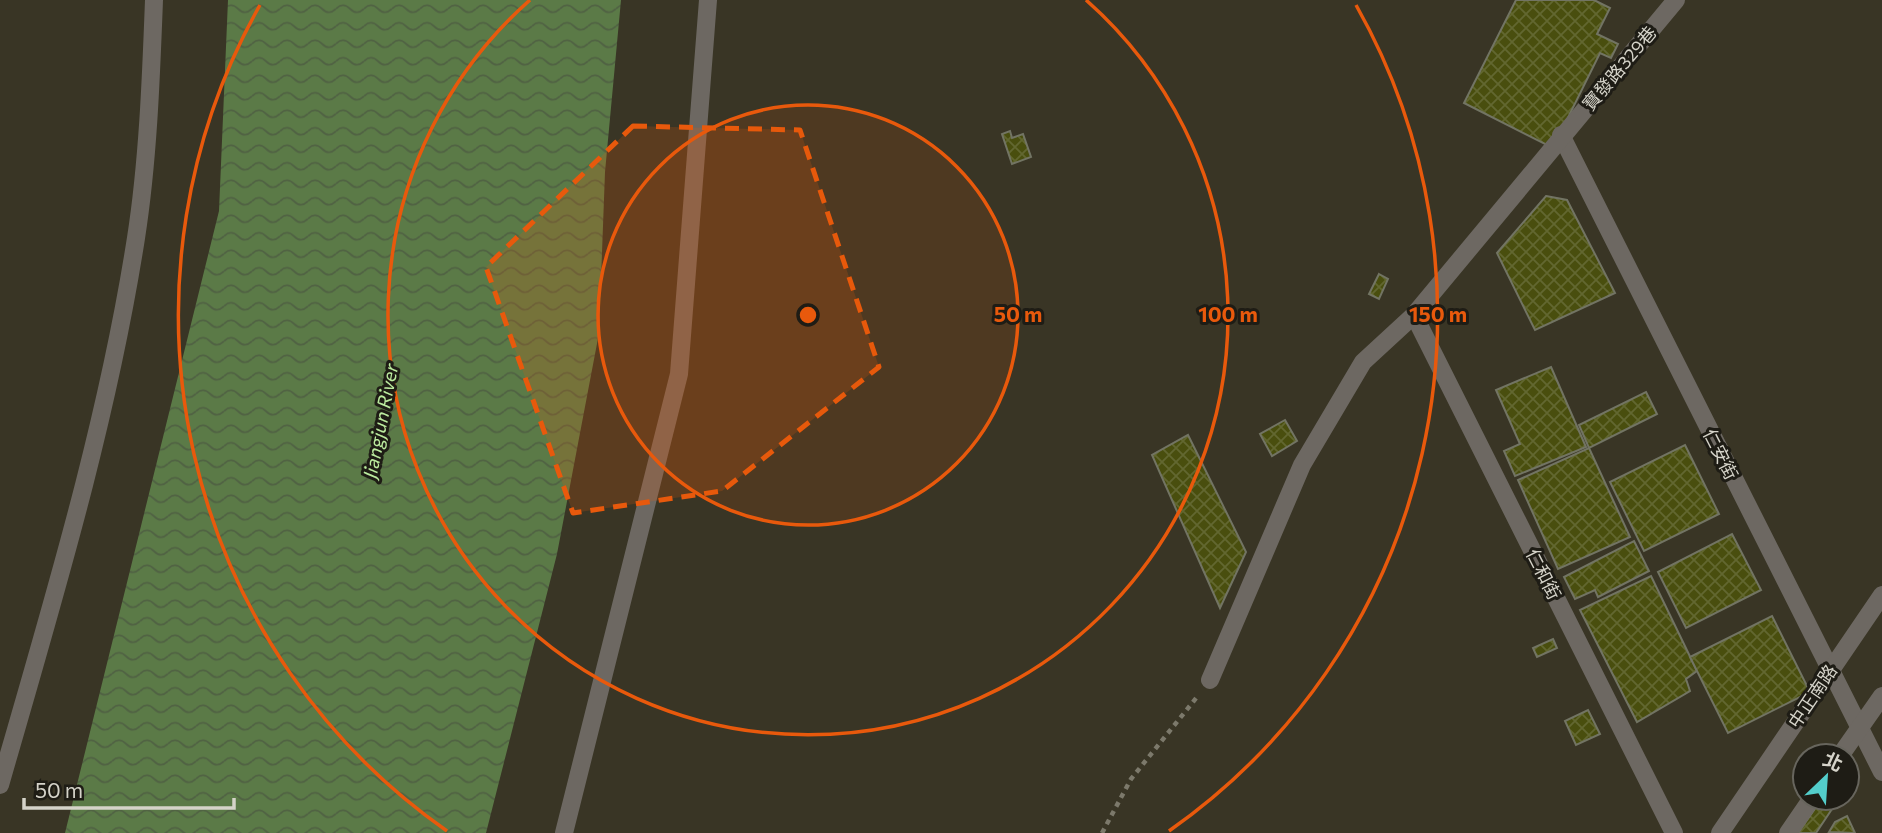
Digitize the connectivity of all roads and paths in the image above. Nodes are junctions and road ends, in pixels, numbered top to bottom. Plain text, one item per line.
1 (154, 0) edge
2 (708, 0) edge
3 (1676, 0) edge
4 (1561, 135) junction
5 (1414, 315) junction
6 (1882, 595) edge
7 (1830, 668) junction
8 (1210, 680) joint
9 (1882, 696) edge
10 (1860, 728) junction
11 (1850, 742) edge
12 (1882, 772) edge
13 (0, 785) edge
14 (1802, 812) edge
15 (564, 833) edge
16 (1102, 833) edge
17 (1675, 833) edge
18 (1720, 833) edge
19 (1788, 833) edge

1 - 13 street
2 - 15 street
3 - 4 street, 寶發路329巷
4 - 5 street, 寶發路329巷
4 - 7 street, 仁安街
5 - 8 street, 寶發路329巷
5 - 17 street, 仁和街
6 - 7 street, 中正南路
7 - 10 street, 仁安街
7 - 18 street, 中正南路
8 - 16 path
9 - 10 street
10 - 11 street
10 - 12 street, 仁安街
14 - 19 street

